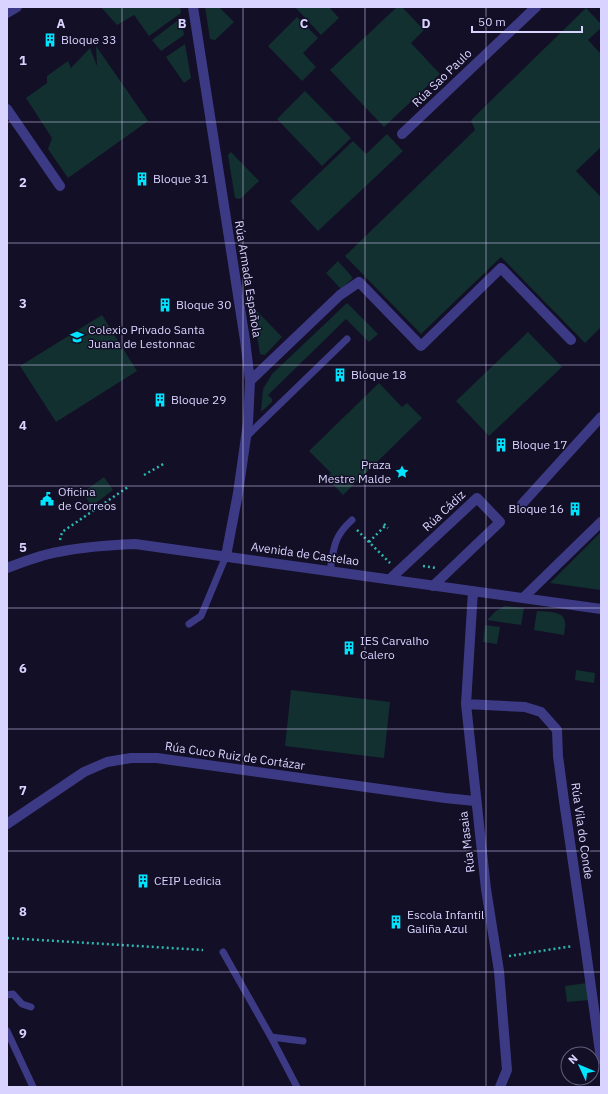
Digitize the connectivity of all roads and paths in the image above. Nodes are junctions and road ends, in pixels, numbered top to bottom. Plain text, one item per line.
1 (17, 7) edge
2 (193, 7) edge
3 (536, 7) edge
4 (7, 13) edge
5 (7, 109) edge
6 (402, 134) dead end
7 (60, 186) dead end
8 (347, 339) dead end
9 (571, 340) dead end
10 (250, 381) junction
11 (601, 417) edge
12 (246, 437) junction
13 (165, 463) dead end
14 (144, 475) dead end
15 (128, 487) dead end
16 (522, 504) dead end
17 (351, 521) joint
18 (601, 522) edge
19 (386, 526) dead end
20 (369, 542) junction
21 (56, 552) junction
22 (226, 556) junction
23 (421, 565) dead end
24 (7, 568) edge
25 (440, 569) dead end
26 (330, 571) junction
27 (399, 571) junction
28 (390, 579) junction
29 (433, 586) junction
30 (473, 591) junction
31 (523, 598) junction
32 (601, 609) edge
33 (189, 624) dead end
34 (466, 704) junction
35 (476, 801) junction
36 (7, 824) edge
37 (7, 938) edge
38 (585, 944) junction
39 (203, 950) dead end
40 (224, 952) dead end
41 (497, 957) junction
42 (7, 995) edge
43 (31, 1007) dead end
44 (7, 1031) edge
45 (271, 1037) junction
46 (303, 1041) dead end
47 (601, 1058) edge
48 (33, 1087) edge
49 (297, 1087) edge
50 (500, 1087) edge

1 - 4 street
2 - 10 street, Rúa Armada Española
3 - 6 street, Rúa Sao Paulo
5 - 7 street
8 - 12 lane
9 - 10 street
10 - 12 street, Rúa Armada Española
11 - 16 street
12 - 22 street, Rúa Armada Española
13 - 14 path
15 - 21 path
17 - 20 path
17 - 26 lane
18 - 31 street
19 - 20 path
20 - 27 path
21 - 22 street, Avenida de Castelao
21 - 24 street, Avenida de Castelao
22 - 26 street, Avenida de Castelao
22 - 33 lane
23 - 25 path
26 - 28 street, Avenida de Castelao
27 - 28 street, Rúa Cádiz
27 - 29 street, Rúa Cádiz
28 - 29 street, Avenida de Castelao
29 - 30 street, Avenida de Castelao
30 - 31 street, Avenida de Castelao
30 - 34 street, Rúa Masaia
31 - 32 street, Avenida de Castelao
34 - 35 street, Rúa Masaia
34 - 38 street, Rúa Vila do Conde
35 - 36 street, Rúa Cuco Ruiz de Cortázar
35 - 41 street, Rúa Masaia
37 - 39 path
38 - 41 path
38 - 47 street, Rúa Vila do Conde
40 - 45 lane
41 - 50 street, Rúa Masaia
42 - 43 lane
44 - 48 lane
45 - 46 lane
45 - 49 lane

